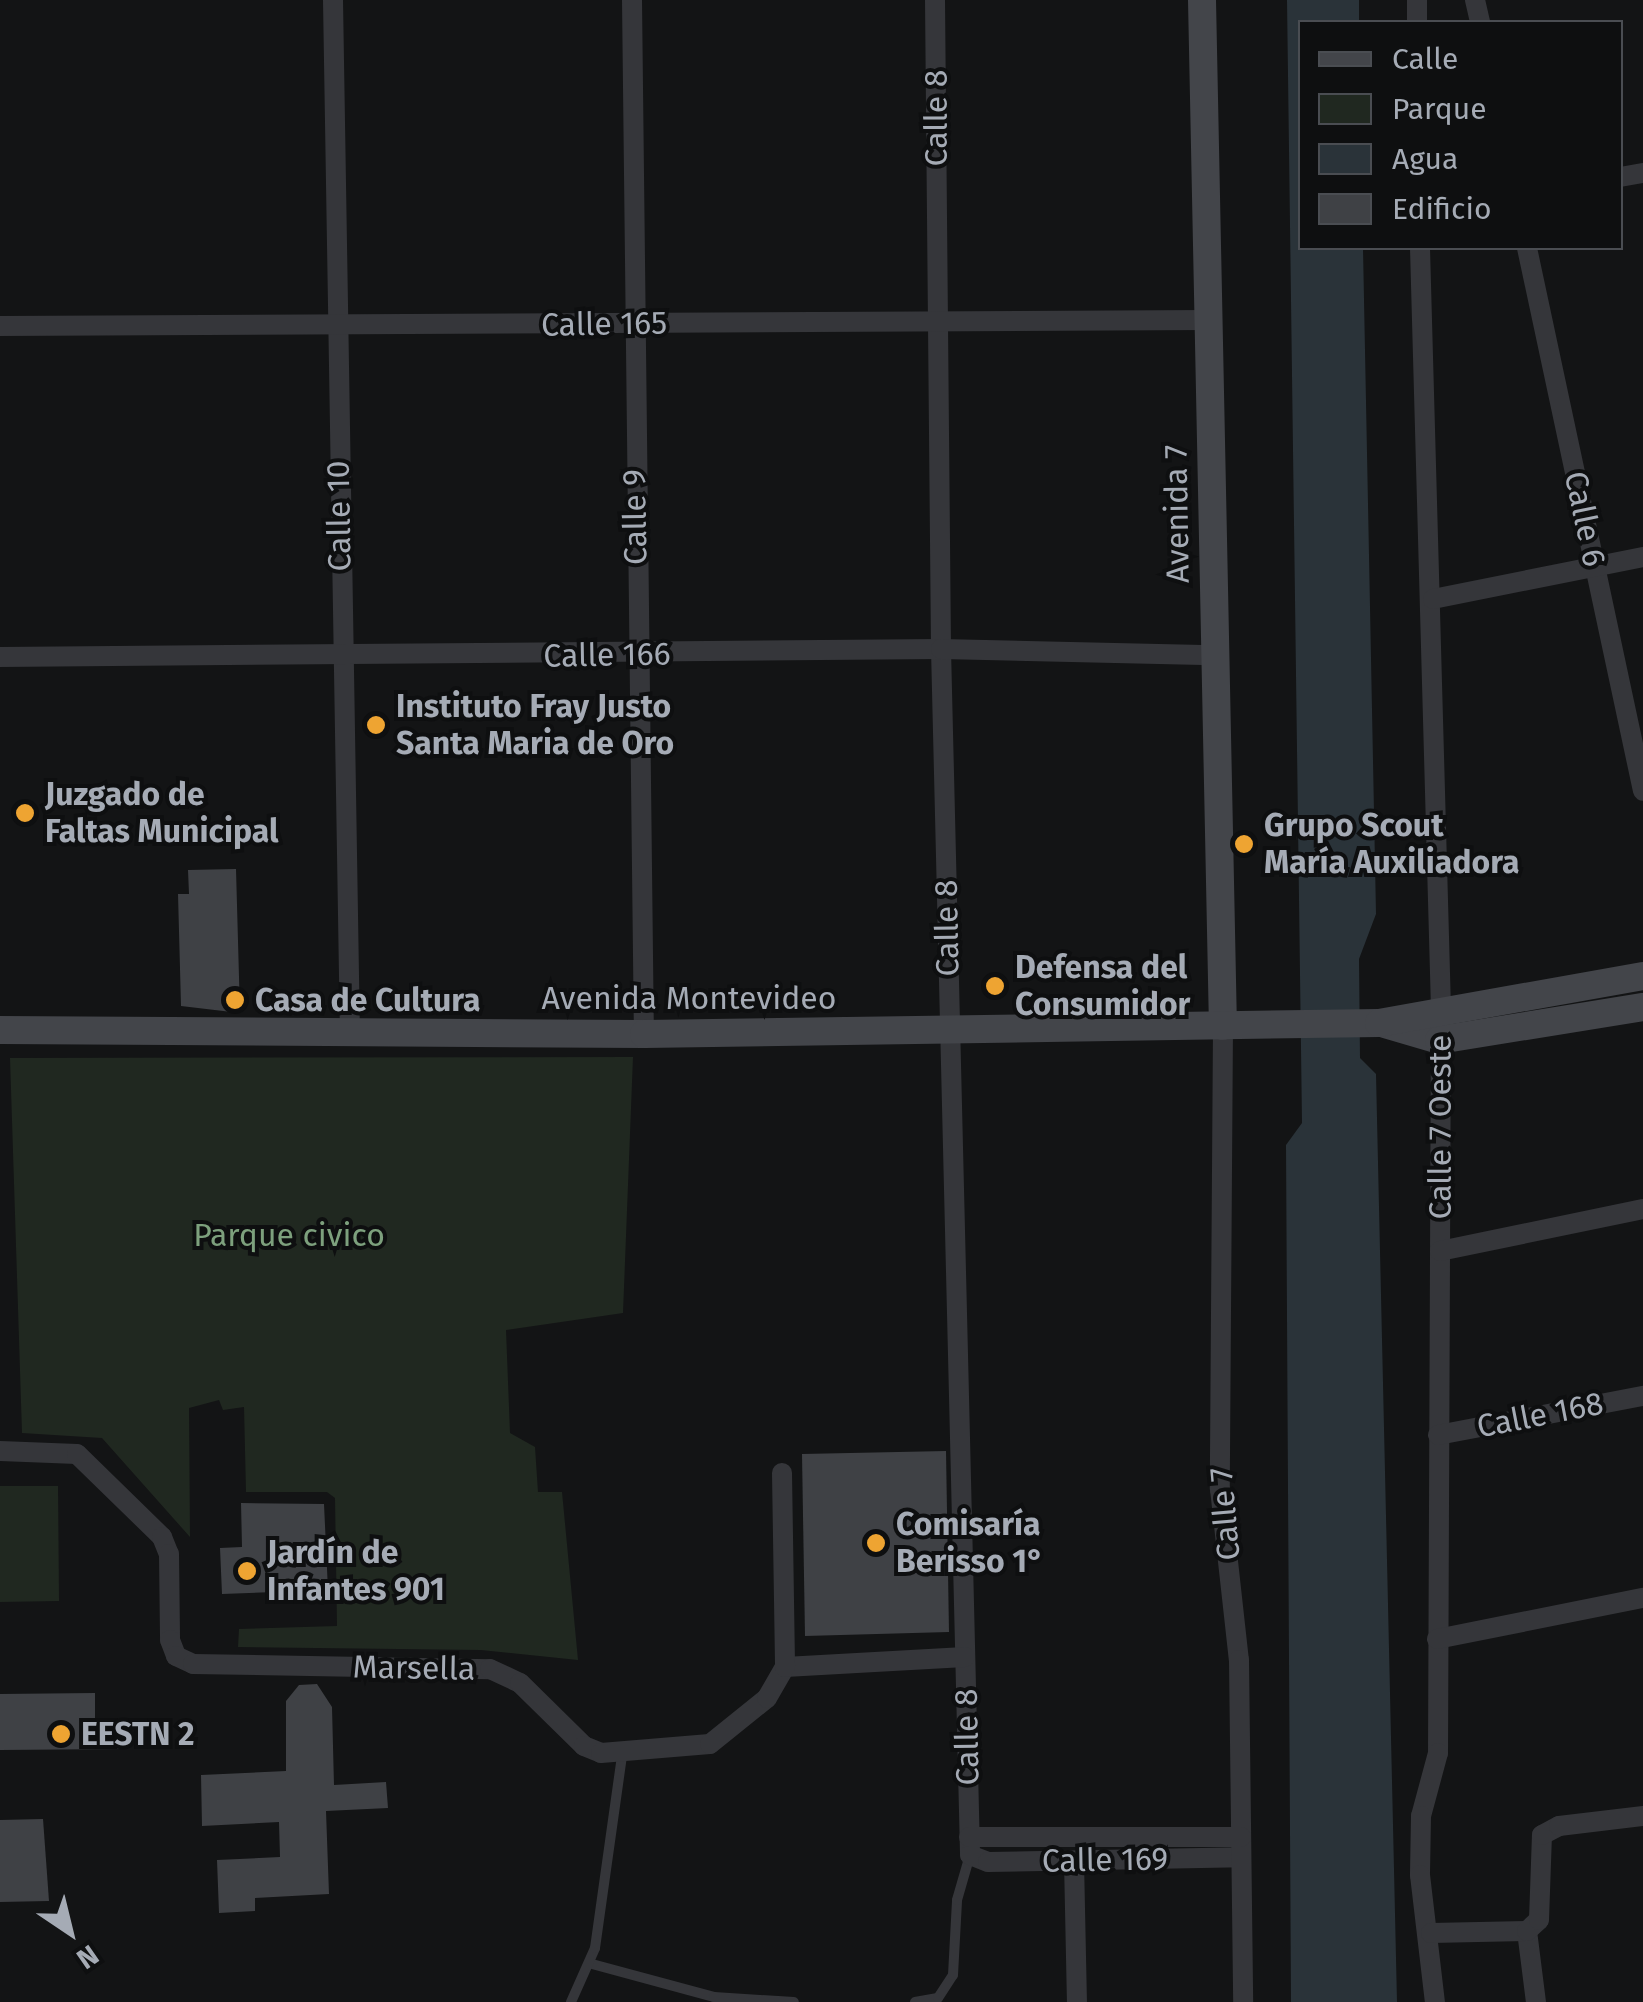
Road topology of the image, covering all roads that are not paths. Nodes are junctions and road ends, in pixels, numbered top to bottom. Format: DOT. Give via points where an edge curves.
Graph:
graph roads {
  1 [pos="333,0"];
  2 [pos="632,0"];
  3 [pos="935,0"];
  4 [pos="1202,0"];
  5 [pos="1420,250"];
  6 [pos="1527,250"];
  7 [pos="938,319"];
  8 [pos="1208,320"];
  9 [pos="632,324"];
  10 [pos="0,326"];
  11 [pos="336,327"];
  12 [pos="1643,557"];
  13 [pos="1595,568"];
  14 [pos="1433,599"];
  15 [pos="941,649"];
  16 [pos="1214,655"];
  17 [pos="636,656"];
  18 [pos="0,657"];
  19 [pos="342,657"];
  20 [pos="1643,791"];
  21 [pos="1643,976"];
  22 [pos="1643,1006"];
  23 [pos="1441,1009"];
  24 [pos="1379,1023"];
  25 [pos="1223,1026"];
  26 [pos="0,1030"];
  27 [pos="350,1032"];
  28 [pos="950,1032"];
  29 [pos="644,1034"];
  30 [pos="1439,1040"];
  31 [pos="1643,1209"];
  32 [pos="1440,1251"];
  33 [pos="1643,1396"];
  34 [pos="1438,1435"];
  35 [pos="0,1451"];
  36 [pos="782,1473"];
  37 [pos="1643,1598"];
  38 [pos="1436,1639"];
  39 [pos="965,1657"];
  40 [pos="785,1667"];
  41 [pos="622,1755"];
  42 [pos="1643,1816"];
  43 [pos="970,1846"];
  44 [pos="1241,1847"];
  45 [pos="1074,1860"];
  46 [pos="1528,1931"];
  47 [pos="1431,1933"];
  48 [pos="592,1964"];
  49 [pos="571,2002"];
  50 [pos="794,2002"];
  51 [pos="915,2002"];
  52 [pos="1077,2002"];
  53 [pos="1243,2002"];
  54 [pos="1435,2002"];
  55 [pos="1536,2002"];
  1 -- 11 [label="street, Calle 10"];
  2 -- 9 [label="street, Calle 9"];
  3 -- 7 [label="street, Calle 8"];
  4 -- 8 [label="main road, Avenida 7"];
  5 -- 14 [label="street, Calle 7 Oeste"];
  6 -- 13 [label="street, Calle 6"];
  7 -- 8 [label="street, Calle 165"];
  7 -- 9 [label="street, Calle 165"];
  7 -- 15 [label="street, Calle 8"];
  8 -- 16 [label="main road, Avenida 7"];
  9 -- 11 [label="street, Calle 165"];
  9 -- 17 [label="street, Calle 9"];
  10 -- 11 [label="street, Calle 165"];
  11 -- 19 [label="street, Calle 10"];
  12 -- 13 [label="street"];
  13 -- 14 [label="street"];
  13 -- 20 [label="street, Calle 6"];
  14 -- 23 [label="street, Calle 7 Oeste"];
  15 -- 16 [label="street, Calle 166"];
  15 -- 17 [label="street, Calle 166"];
  15 -- 28 [label="street, Calle 8"];
  16 -- 25 [label="main road, Avenida 7"];
  17 -- 19 [label="street, Calle 166"];
  17 -- 29 [label="street, Calle 9"];
  18 -- 19 [label="street, Calle 166"];
  19 -- 27 [label="street, Calle 10"];
  21 -- 23 [label="main road, Avenida Montevideo"];
  22 -- 30 [label="main road, Avenida Montevideo"];
  23 -- 24 [label="main road, Avenida Montevideo"];
  23 -- 30 [label="street, Calle 7 Oeste"];
  24 -- 25 [label="main road, Avenida Montevideo"];
  24 -- 30 [label="main road, Avenida Montevideo"];
  25 -- 28 [label="main road, Avenida Montevideo"];
  25 -- 44 [label="street, Calle 7" via="1220,1489 1239,1660"];
  26 -- 27 [label="main road, Avenida Montevideo"];
  27 -- 29 [label="main road, Avenida Montevideo"];
  28 -- 29 [label="main road, Avenida Montevideo"];
  28 -- 39 [label="street, Calle 8"];
  30 -- 32 [label="street, Calle 7 Oeste"];
  31 -- 32 [label="street"];
  32 -- 34 [label="street, Calle 7 Oeste"];
  33 -- 34 [label="street, Calle 168"];
  34 -- 38 [label="street, Calle 7 Oeste"];
  35 -- 41 [label="street, Marsella" via="77,1454 162,1537 176,1656 193,1664 490,1669 520,1683 584,1746"];
  36 -- 40 [label="street"];
  37 -- 38 [label="street"];
  38 -- 47 [label="street, Calle 7 Oeste" via="1438,1753 1421,1816 1420,1875"];
  39 -- 40 [label="street"];
  39 -- 43 [label="street, Calle 8"];
  40 -- 41 [label="street, Marsella" via="767,1698 710,1744"];
  41 -- 48 [label="lane"];
  42 -- 46 [label="street" via="1559,1826 1542,1835 1539,1920"];
  43 -- 44 [label="street, Calle 169"];
  43 -- 45 [label="street, Calle 169" via="988,1862"];
  43 -- 51 [label="lane" via="957,1900 953,1975 938,1998"];
  44 -- 45 [label="street, Calle 169"];
  44 -- 53 [label="street, Calle 7"];
  45 -- 52 [label="street"];
  46 -- 47 [label="street"];
  46 -- 55 [label="street"];
  47 -- 54 [label="street, Calle 7 Oeste"];
  48 -- 49 [label="lane"];
  48 -- 50 [label="lane" via="714,1997"];
}
